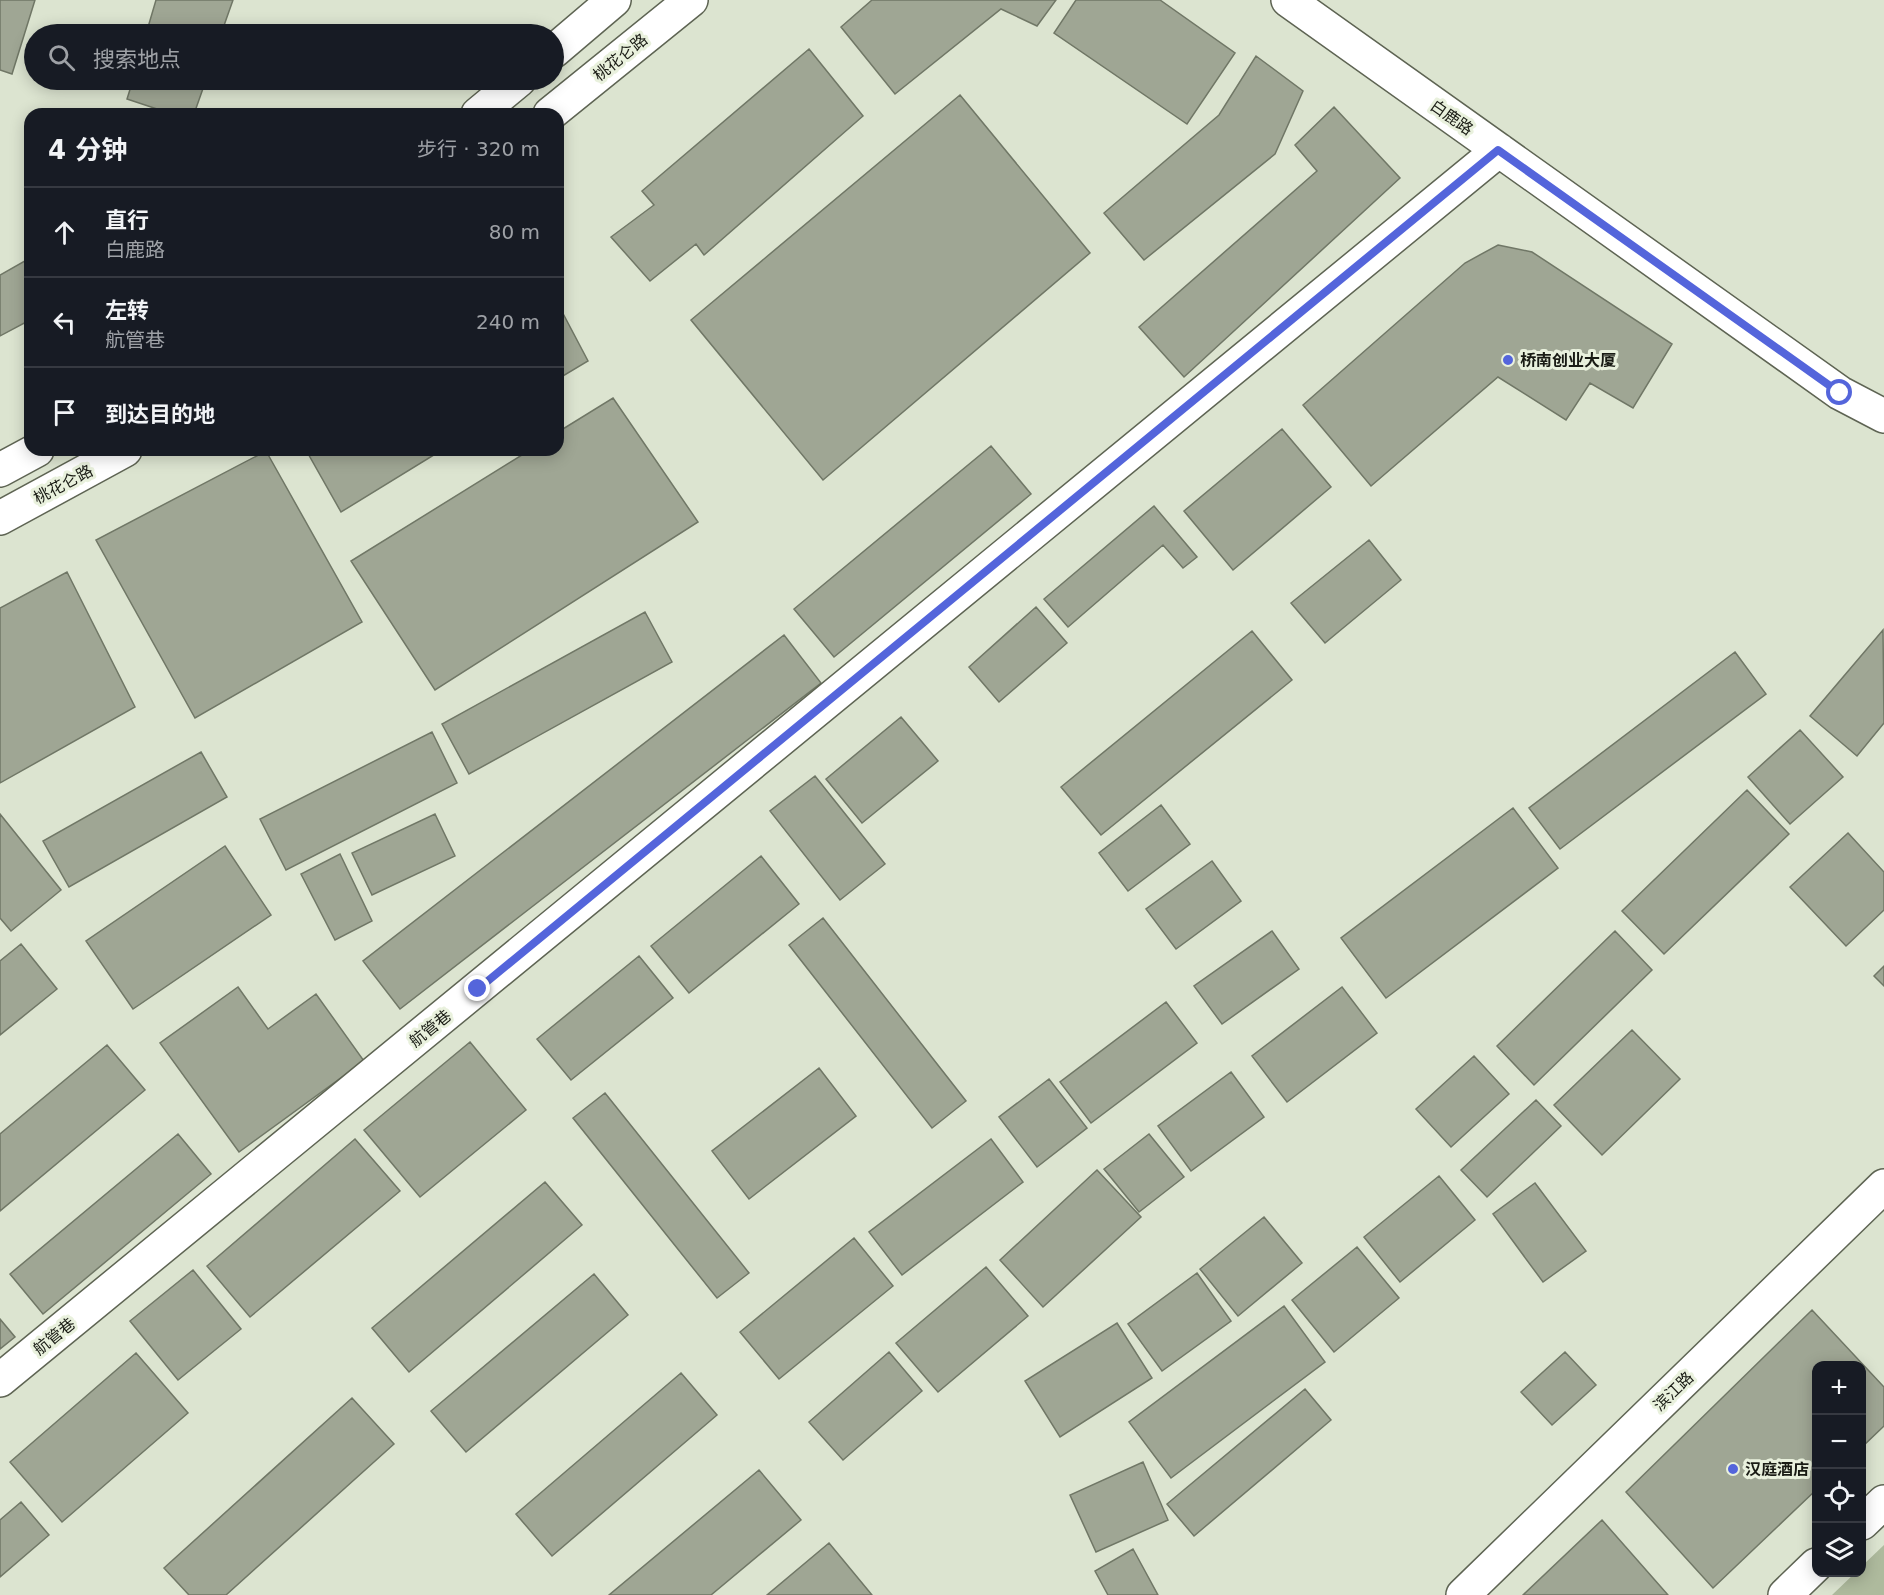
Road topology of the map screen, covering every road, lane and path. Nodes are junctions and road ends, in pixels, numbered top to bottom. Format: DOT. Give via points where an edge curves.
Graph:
graph roads {
  1 [pos="614,0"];
  2 [pos="691,0"];
  3 [pos="1288,0"];
  4 [pos="564,42"];
  5 [pos="507,90"];
  6 [pos="485,108"];
  7 [pos="557,108"];
  8 [pos="1498,150"];
  9 [pos="1884,416"];
  10 [pos="26,456"];
  11 [pos="114,456"];
  12 [pos="0,470"];
  13 [pos="0,518"];
  14 [pos="1884,1186"];
  15 [pos="0,1380"];
  16 [pos="1884,1502"];
  17 [pos="1866,1519"];
  18 [pos="1812,1569"];
  19 [pos="1463,1595"];
  20 [pos="1785,1595"];
  1 -- 4 [label="street"];
  2 -- 7 [label="street, 桃花仑路"];
  3 -- 8 [label="street, 白鹿路"];
  5 -- 6 [label="street"];
  8 -- 9 [label="street, 白鹿路" via="1840,393"];
  8 -- 15 [label="street, 航管巷"];
  10 -- 12 [label="street"];
  11 -- 13 [label="street, 桃花仑路"];
  14 -- 19 [label="street, 滨江路"];
  16 -- 17 [label="street"];
  18 -- 20 [label="street"];
}
